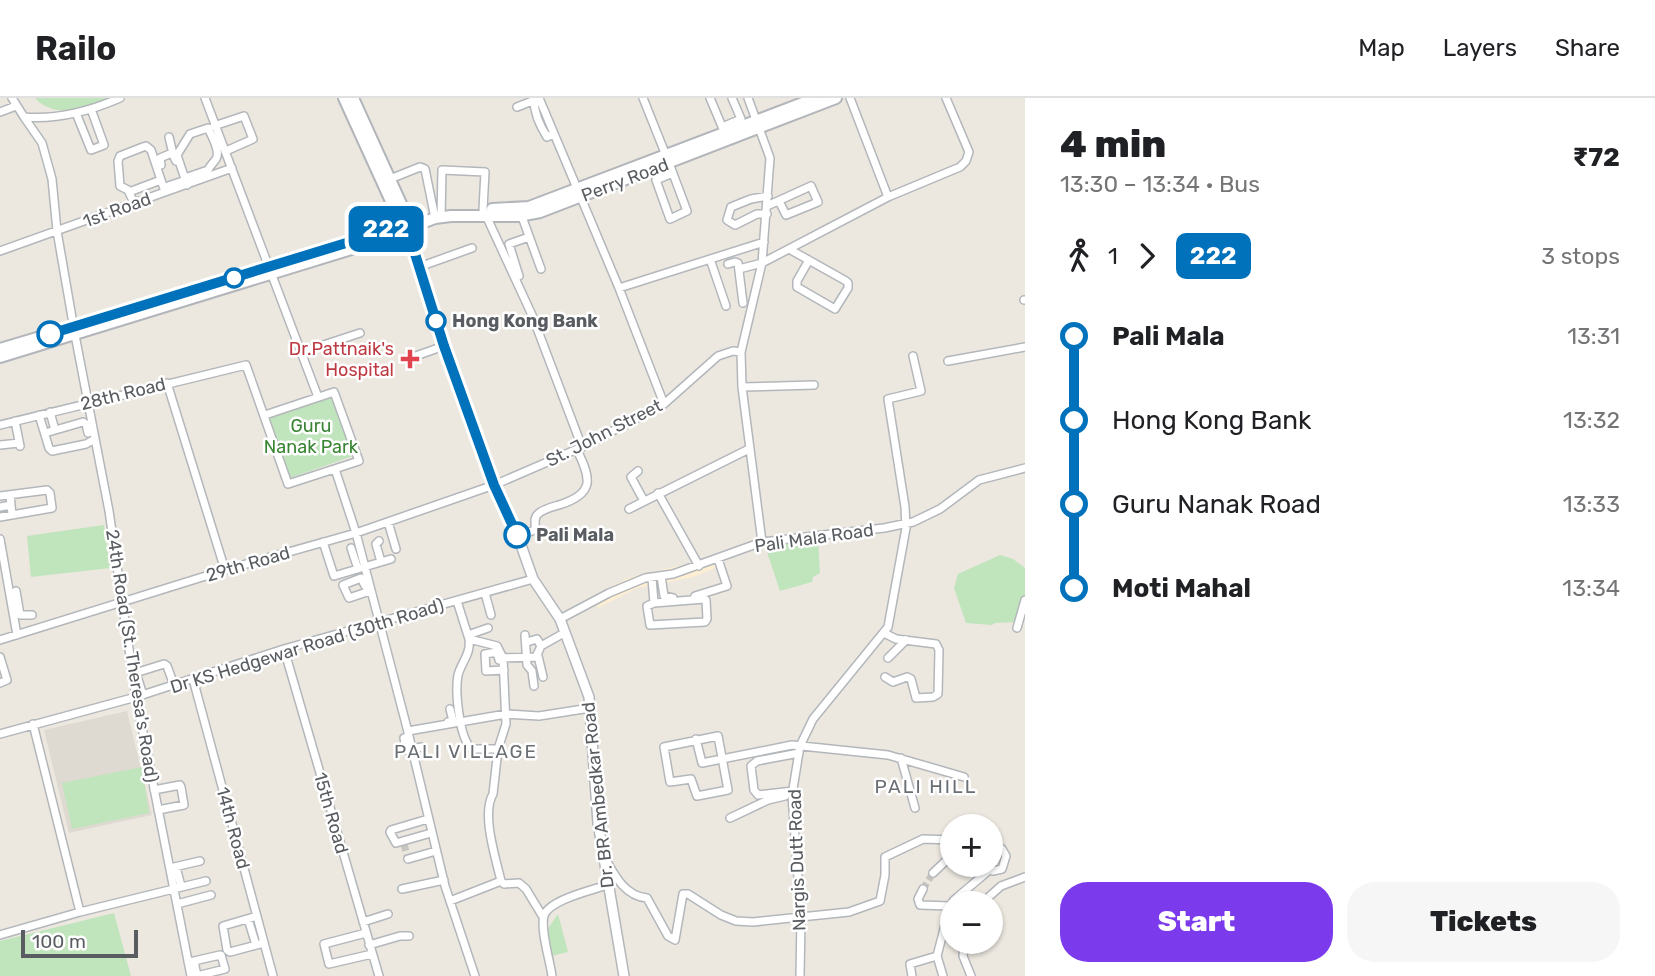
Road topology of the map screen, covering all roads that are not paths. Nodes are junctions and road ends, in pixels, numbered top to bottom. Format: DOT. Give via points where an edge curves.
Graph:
graph roads {
  1 [pos="120,98"];
  2 [pos="205,98"];
  3 [pos="344,98"];
  4 [pos="353,98"];
  5 [pos="643,98"];
  6 [pos="710,98"];
  7 [pos="732,98"];
  8 [pos="748,98"];
  9 [pos="816,98"];
  10 [pos="836,98"];
  11 [pos="850,98"];
  12 [pos="946,98"];
  13 [pos="537,99"];
  14 [pos="14,102"];
  15 [pos="517,107"];
  16 [pos="0,112"];
  17 [pos="76,113"];
  18 [pos="92,113"];
  19 [pos="24,117"];
  20 [pos="79,122"];
  21 [pos="759,125"];
  22 [pos="212,127"];
  23 [pos="725,134"];
  24 [pos="169,138"];
  25 [pos="370,146"];
  26 [pos="226,151"];
  27 [pos="173,154"];
  28 [pos="669,164"];
  29 [pos="232,168"];
  30 [pos="387,179"];
  31 [pos="161,180"];
  32 [pos="177,186"];
  33 [pos="129,192"];
  34 [pos="579,194"];
  35 [pos="768,196"];
  36 [pos="888,197"];
  37 [pos="759,198"];
  38 [pos="779,201"];
  39 [pos="134,204"];
  40 [pos="764,211"];
  41 [pos="484,212"];
  42 [pos="520,212"];
  43 [pos="438,215"];
  44 [pos="404,221"];
  45 [pos="57,232"];
  46 [pos="529,237"];
  47 [pos="764,242"];
  48 [pos="472,248"];
  49 [pos="789,249"];
  50 [pos="0,251"];
  51 [pos="710,259"];
  52 [pos="808,260"];
  53 [pos="762,263"];
  54 [pos="728,264"];
  55 [pos="419,267"];
  56 [pos="541,269"];
  57 [pos="739,269"];
  58 [pos="272,270"];
  59 [pos="517,275"];
  60 [pos="619,288"];
  61 [pos="753,298"];
  62 [pos="743,303"];
  63 [pos="74,331"];
  64 [pos="360,333"];
  65 [pos="444,346"];
  66 [pos="1025,347"];
  67 [pos="0,349"];
  68 [pos="302,352"];
  69 [pos="741,352"];
  70 [pos="913,356"];
  71 [pos="0,357"];
  72 [pos="410,358"];
  73 [pos="948,361"];
  74 [pos="167,383"];
  75 [pos="814,385"];
  76 [pos="742,387"];
  77 [pos="318,397"];
  78 [pos="87,402"];
  79 [pos="664,404"];
  80 [pos="68,408"];
  81 [pos="47,413"];
  82 [pos="265,415"];
  83 [pos="15,421"];
  84 [pos="0,425"];
  85 [pos="72,425"];
  86 [pos="52,431"];
  87 [pos="92,440"];
  88 [pos="0,445"];
  89 [pos="579,449"];
  90 [pos="749,449"];
  91 [pos="1025,468"];
  92 [pos="335,469"];
  93 [pos="638,471"];
  94 [pos="494,485"];
  95 [pos="658,493"];
  96 [pos="9,495"];
  97 [pos="0,496"];
  98 [pos="644,501"];
  99 [pos="11,505"];
  100 [pos="0,507"];
  101 [pos="629,509"];
  102 [pos="12,515"];
  103 [pos="0,517"];
  104 [pos="388,522"];
  105 [pos="906,524"];
  106 [pos="375,527"];
  107 [pos="356,533"];
  108 [pos="517,537"];
  109 [pos="0,539"];
  110 [pos="323,542"];
  111 [pos="762,542"];
  112 [pos="351,548"];
  113 [pos="396,549"];
  114 [pos="391,559"];
  115 [pos="718,559"];
  116 [pos="381,562"];
  117 [pos="699,566"];
  118 [pos="361,568"];
  119 [pos="225,570"];
  120 [pos="661,576"];
  121 [pos="652,578"];
  122 [pos="533,579"];
  123 [pos="485,593"];
  124 [pos="14,595"];
  125 [pos="1025,600"];
  126 [pos="459,601"];
  127 [pos="122,602"];
  128 [pos="654,603"];
  129 [pos="491,615"];
  130 [pos="560,620"];
  131 [pos="379,624"];
  132 [pos="469,625"];
  133 [pos="488,628"];
  134 [pos="1017,628"];
  135 [pos="33,630"];
  136 [pos="564,633"];
  137 [pos="884,633"];
  138 [pos="18,635"];
  139 [pos="468,637"];
  140 [pos="0,640"];
  141 [pos="906,640"];
  142 [pos="541,646"];
  143 [pos="284,649"];
  144 [pos="538,656"];
  145 [pos="0,657"];
  146 [pos="501,658"];
  147 [pos="888,658"];
  148 [pos="526,659"];
  149 [pos="502,671"];
  150 [pos="134,674"];
  151 [pos="543,677"];
  152 [pos="885,677"];
  153 [pos="193,679"];
  154 [pos="0,683"];
  155 [pos="173,684"];
  156 [pos="534,686"];
  157 [pos="140,695"];
  158 [pos="590,708"];
  159 [pos="450,709"];
  160 [pos="506,714"];
  161 [pos="461,721"];
  162 [pos="33,724"];
  163 [pos="408,732"];
  164 [pos="0,734"];
  165 [pos="696,740"];
  166 [pos="422,747"];
  167 [pos="412,749"];
  168 [pos="498,749"];
  169 [pos="799,749"];
  170 [pos="901,758"];
  171 [pos="723,759"];
  172 [pos="425,760"];
  173 [pos="415,763"];
  174 [pos="964,777"];
  175 [pos="793,793"];
  176 [pos="915,808"];
  177 [pos="730,818"];
  178 [pos="425,820"];
  179 [pos="429,834"];
  180 [pos="940,840"];
  181 [pos="404,844"];
  182 [pos="434,852"];
  183 [pos="603,854"];
  184 [pos="408,859"];
  185 [pos="200,861"];
  186 [pos="940,866"];
  187 [pos="173,867"];
  188 [pos="933,873"];
  189 [pos="979,877"];
  190 [pos="1025,877"];
  191 [pos="444,880"];
  192 [pos="205,881"];
  193 [pos="500,881"];
  194 [pos="607,886"];
  195 [pos="176,887"];
  196 [pos="402,889"];
  197 [pos="923,889"];
  198 [pos="964,891"];
  199 [pos="995,891"];
  200 [pos="211,895"];
  201 [pos="450,901"];
  202 [pos="177,904"];
  203 [pos="940,906"];
  204 [pos="80,912"];
  205 [pos="388,914"];
  206 [pos="253,917"];
  207 [pos="543,917"];
  208 [pos="801,919"];
  209 [pos="363,922"];
  210 [pos="366,933"];
  211 [pos="0,935"];
  212 [pos="410,936"];
  213 [pos="260,944"];
  214 [pos="940,944"];
  215 [pos="369,945"];
  216 [pos="372,954"];
  217 [pos="963,954"];
  218 [pos="937,956"];
  219 [pos="191,976"];
  220 [pos="273,976"];
  221 [pos="379,976"];
  222 [pos="475,976"];
  223 [pos="552,976"];
  224 [pos="624,976"];
  225 [pos="800,976"];
  226 [pos="912,976"];
  227 [pos="943,976"];
  228 [pos="971,976"];
  1 -- 18 [label="street"];
  2 -- 22 [label="street"];
  3 -- 25 [label="main road"];
  4 -- 25 [label="main road"];
  5 -- 28 [label="street"];
  6 -- 23 [label="street"];
  7 -- 23 [label="street" via="741,119"];
  8 -- 21 [label="street"];
  9 -- 21 [label="main road, Perry Road"];
  10 -- 21 [label="main road, Perry Road"];
  11 -- 36 [label="street"];
  12 -- 36 [label="street" via="969,152 967,159 960,167"];
  13 -- 15 [label="street"];
  13 -- 34 [label="street"];
  14 -- 16 [label="street"];
  14 -- 19 [label="street, 24th Road (St. Theresa's Road)"];
  17 -- 18 [label="street"];
  17 -- 19 [label="street"];
  17 -- 20 [label="street"];
  18 -- 20 [label="street"];
  18 -- 20 [label="street" via="104,145 91,150"];
  19 -- 45 [label="street, 24th Road (St. Theresa's Road)" via="42,143 52,178"];
  21 -- 23 [label="main road, Perry Road"];
  21 -- 35 [label="street" via="770,158"];
  22 -- 26 [label="street"];
  22 -- 26 [label="street" via="243,115 253,138"];
  22 -- 32 [label="street" via="190,134 177,155"];
  22 -- 32 [label="street" via="217,158 208,170"];
  23 -- 28 [label="main road, Perry Road"];
  24 -- 27 [label="street"];
  25 -- 30 [label="main road"];
  26 -- 29 [label="street"];
  27 -- 32 [label="street"];
  27 -- 32 [label="street" via="159,160"];
  28 -- 28 [label="street" via="687,212 670,219 656,180"];
  28 -- 34 [label="main road, Perry Road"];
  29 -- 32 [label="street, 1st Road"];
  29 -- 58 [label="street"];
  30 -- 43 [label="street" via="425,169"];
  30 -- 44 [label="main road" via="395,210"];
  31 -- 32 [label="street"];
  31 -- 33 [label="street"];
  31 -- 33 [label="street" via="151,150 143,147 118,159 120,186"];
  32 -- 39 [label="street, 1st Road"];
  33 -- 39 [label="street"];
  34 -- 42 [label="main road, Perry Road" via="540,212"];
  34 -- 60 [label="street"];
  35 -- 37 [label="street"];
  35 -- 40 [label="street"];
  36 -- 49 [label="street"];
  37 -- 40 [label="street"];
  37 -- 40 [label="street" via="731,207 727,220 735,225"];
  38 -- 38 [label="street" via="812,186 818,202 785,215"];
  38 -- 40 [label="street"];
  39 -- 45 [label="street, 1st Road"];
  40 -- 47 [label="street"];
  41 -- 42 [label="main road, Perry Road"];
  41 -- 43 [label="main road, Perry Road"];
  41 -- 43 [label="street" via="485,172 443,169"];
  41 -- 59 [label="street"];
  42 -- 46 [label="street"];
  43 -- 44 [label="main road, Perry Road"];
  44 -- 55 [label="street, Dr. BR Ambedkar Road"];
  44 -- 58 [label="main road, Perry Road"];
  45 -- 50 [label="street, 1st Road"];
  45 -- 63 [label="street, 24th Road (St. Theresa's Road)"];
  46 -- 56 [label="street"];
  46 -- 59 [label="street" via="508,245"];
  47 -- 51 [label="street"];
  47 -- 53 [label="street"];
  48 -- 55 [label="street"];
  49 -- 52 [label="street"];
  49 -- 53 [label="street"];
  51 -- 60 [label="street"];
  51 -- 62 [label="street" via="729,307"];
  52 -- 52 [label="street" via="848,283 836,307 797,287"];
  53 -- 57 [label="street"];
  53 -- 61 [label="street"];
  54 -- 57 [label="street" via="737,262"];
  55 -- 65 [label="street, Dr. BR Ambedkar Road"];
  57 -- 62 [label="street"];
  58 -- 63 [label="main road, Perry Road"];
  58 -- 68 [label="street"];
  59 -- 89 [label="street"];
  60 -- 79 [label="street"];
  61 -- 62 [label="street"];
  61 -- 69 [label="street"];
  63 -- 67 [label="main road"];
  63 -- 71 [label="main road"];
  63 -- 78 [label="street, 24th Road (St. Theresa's Road)"];
  64 -- 68 [label="street"];
  65 -- 72 [label="street"];
  65 -- 94 [label="street, Dr. BR Ambedkar Road"];
  66 -- 73 [label="street"];
  68 -- 77 [label="street"];
  69 -- 76 [label="street"];
  69 -- 79 [label="street, St. John Street" via="718,356"];
  70 -- 105 [label="street, Nargis Dutt Road" via="920,391 888,400"];
  74 -- 78 [label="street, 28th Road"];
  74 -- 82 [label="street, 28th Road" via="246,365"];
  74 -- 119 [label="street"];
  75 -- 76 [label="street"];
  76 -- 90 [label="street"];
  77 -- 82 [label="street"];
  77 -- 92 [label="street" via="334,392 359,461"];
  78 -- 80 [label="street, 28th Road"];
  78 -- 87 [label="street, 24th Road (St. Theresa's Road)"];
  79 -- 89 [label="street, St. John Street"];
  80 -- 81 [label="street, 28th Road"];
  80 -- 85 [label="street"];
  81 -- 83 [label="street, 28th Road"];
  81 -- 86 [label="street"];
  81 -- 86 [label="street"];
  82 -- 92 [label="street" via="288,484"];
  83 -- 84 [label="street, 28th Road"];
  83 -- 88 [label="street" via="19,444"];
  85 -- 86 [label="street"];
  85 -- 87 [label="street" via="86,424"];
  86 -- 87 [label="street" via="52,451"];
  87 -- 127 [label="street, 24th Road (St. Theresa's Road)" via="109,511"];
  89 -- 94 [label="street, St. John Street"];
  89 -- 108 [label="street" via="587,488 583,495 540,512 534,520 535,530"];
  90 -- 95 [label="street"];
  90 -- 111 [label="street"];
  91 -- 105 [label="street, Pali Mala Road" via="979,480 934,513"];
  92 -- 107 [label="street"];
  93 -- 98 [label="street" via="631,477"];
  94 -- 104 [label="street, 29th Road"];
  94 -- 108 [label="street, Dr. BR Ambedkar Road"];
  95 -- 98 [label="street"];
  95 -- 117 [label="street"];
  96 -- 97 [label="street"];
  96 -- 99 [label="street"];
  96 -- 102 [label="street" via="50,493 50,510"];
  98 -- 101 [label="street"];
  99 -- 100 [label="street"];
  99 -- 102 [label="street"];
  102 -- 103 [label="street"];
  104 -- 106 [label="street, 29th Road"];
  104 -- 113 [label="street"];
  105 -- 111 [label="street, Pali Mala Road"];
  105 -- 137 [label="street, Nargis Dutt Road"];
  106 -- 107 [label="street, 29th Road"];
  106 -- 116 [label="street"];
  107 -- 110 [label="street, 29th Road"];
  107 -- 118 [label="street"];
  108 -- 122 [label="street, Dr. BR Ambedkar Road"];
  109 -- 124 [label="street"];
  110 -- 118 [label="street" via="334,576"];
  110 -- 119 [label="street, 29th Road"];
  111 -- 115 [label="street, Pali Mala Road"];
  112 -- 118 [label="street"];
  114 -- 116 [label="street"];
  115 -- 117 [label="street, Pali Mala Road"];
  115 -- 120 [label="street" via="727,584 712,592 666,598"];
  116 -- 118 [label="street"];
  117 -- 120 [label="street, Pali Mala Road"];
  118 -- 131 [label="street"];
  119 -- 127 [label="street, 29th Road"];
  120 -- 121 [label="street, Pali Mala Road"];
  121 -- 128 [label="street"];
  121 -- 130 [label="street, Pali Mala Road" via="609,593"];
  122 -- 123 [label="street, Dr KS Hedgewar Road (30th Road)"];
  122 -- 130 [label="street, Dr. BR Ambedkar Road"];
  123 -- 126 [label="street, Dr KS Hedgewar Road (30th Road)"];
  123 -- 129 [label="street"];
  124 -- 135 [label="street" via="20,615 31,615"];
  124 -- 138 [label="street"];
  125 -- 134 [label="street"];
  126 -- 131 [label="street, Dr KS Hedgewar Road (30th Road)"];
  126 -- 132 [label="street"];
  126 -- 139 [label="street"];
  127 -- 135 [label="street, 29th Road"];
  127 -- 150 [label="street, 24th Road (St. Theresa's Road)"];
  128 -- 128 [label="street" via="647,606 651,626 708,619 704,599"];
  130 -- 136 [label="street, Dr. BR Ambedkar Road"];
  131 -- 143 [label="street, Dr KS Hedgewar Road (30th Road)"];
  131 -- 163 [label="street"];
  133 -- 139 [label="street"];
  135 -- 138 [label="street, 29th Road"];
  136 -- 142 [label="street"];
  136 -- 158 [label="street, Dr. BR Ambedkar Road"];
  137 -- 141 [label="street"];
  137 -- 169 [label="street, Nargis Dutt Road" via="814,719"];
  138 -- 140 [label="street, 29th Road"];
  139 -- 146 [label="street" via="497,646"];
  139 -- 161 [label="street" via="470,647 458,679"];
  141 -- 147 [label="street"];
  141 -- 152 [label="street" via="938,647 938,696 916,698 911,679 896,682"];
  142 -- 144 [label="street"];
  142 -- 148 [label="street" via="537,639 526,639"];
  143 -- 153 [label="street, Dr KS Hedgewar Road (30th Road)"];
  143 -- 209 [label="street, 15th Road"];
  144 -- 148 [label="street"];
  144 -- 151 [label="street"];
  145 -- 154 [label="street" via="6,680"];
  146 -- 148 [label="street"];
  146 -- 149 [label="street"];
  146 -- 149 [label="street" via="497,652 485,654 486,671"];
  148 -- 156 [label="street"];
  149 -- 160 [label="street"];
  150 -- 155 [label="street" via="164,664"];
  150 -- 157 [label="street, 24th Road (St. Theresa's Road)"];
  153 -- 155 [label="street, Dr KS Hedgewar Road (30th Road)"];
  153 -- 206 [label="street, 14th Road"];
  155 -- 157 [label="street, Dr KS Hedgewar Road (30th Road)"];
  157 -- 162 [label="street, Dr KS Hedgewar Road (30th Road)"];
  157 -- 187 [label="street, 24th Road (St. Theresa's Road)"];
  158 -- 160 [label="street" via="539,716"];
  158 -- 183 [label="street, Dr. BR Ambedkar Road"];
  159 -- 163 [label="street" via="452,721 427,726 424,722"];
  160 -- 161 [label="street"];
  160 -- 168 [label="street"];
  161 -- 163 [label="street"];
  161 -- 168 [label="street" via="469,747"];
  162 -- 164 [label="street, Dr KS Hedgewar Road (30th Road)"];
  162 -- 204 [label="street"];
  163 -- 167 [label="street"];
  165 -- 171 [label="street" via="702,763"];
  165 -- 171 [label="street" via="718,736"];
  165 -- 171 [label="street" via="663,747 670,782 691,779 697,796 727,791"];
  166 -- 167 [label="street"];
  167 -- 173 [label="street"];
  168 -- 193 [label="street" via="489,801"];
  169 -- 170 [label="street"];
  169 -- 171 [label="street" via="788,746"];
  169 -- 175 [label="street, Nargis Dutt Road"];
  169 -- 175 [label="street" via="751,766 756,794"];
  170 -- 174 [label="street"];
  170 -- 176 [label="street"];
  172 -- 173 [label="street"];
  173 -- 178 [label="street"];
  175 -- 177 [label="street"];
  175 -- 208 [label="street, Nargis Dutt Road"];
  178 -- 179 [label="street"];
  178 -- 179 [label="street" via="390,832 396,843"];
  179 -- 181 [label="street"];
  179 -- 182 [label="street"];
  180 -- 208 [label="street" via="923,839 885,857 880,901 849,912"];
  182 -- 184 [label="street"];
  182 -- 191 [label="street"];
  183 -- 194 [label="street, Dr. BR Ambedkar Road"];
  183 -- 208 [label="street" via="617,879 635,897 647,898 671,939 677,937 683,894 736,920"];
  185 -- 187 [label="street"];
  186 -- 188 [label="street"];
  187 -- 195 [label="street, 24th Road (St. Theresa's Road)"];
  189 -- 198 [label="street"];
  190 -- 199 [label="street"];
  191 -- 196 [label="street"];
  191 -- 201 [label="street"];
  192 -- 195 [label="street"];
  193 -- 201 [label="street"];
  193 -- 207 [label="street" via="519,883"];
  194 -- 207 [label="street" via="560,902"];
  194 -- 224 [label="street, Dr. BR Ambedkar Road"];
  195 -- 202 [label="street, 24th Road (St. Theresa's Road)"];
  195 -- 204 [label="street"];
  197 -- 203 [label="street" via="920,905"];
  200 -- 202 [label="street"];
  201 -- 222 [label="street"];
  202 -- 219 [label="street, 24th Road (St. Theresa's Road)"];
  204 -- 211 [label="street"];
  205 -- 209 [label="street"];
  206 -- 213 [label="street, 14th Road"];
  206 -- 213 [label="street" via="222,927 227,950"];
  207 -- 223 [label="street"];
  208 -- 225 [label="street, Nargis Dutt Road"];
  209 -- 210 [label="street, 15th Road"];
  210 -- 215 [label="street, 15th Road"];
  210 -- 216 [label="street" via="324,944 329,964"];
  212 -- 215 [label="street"];
  213 -- 220 [label="street, 14th Road"];
  214 -- 218 [label="street"];
  215 -- 216 [label="street, 15th Road"];
  216 -- 221 [label="street, 15th Road"];
  217 -- 228 [label="street"];
  218 -- 226 [label="street" via="909,964"];
  218 -- 227 [label="street"];
}
